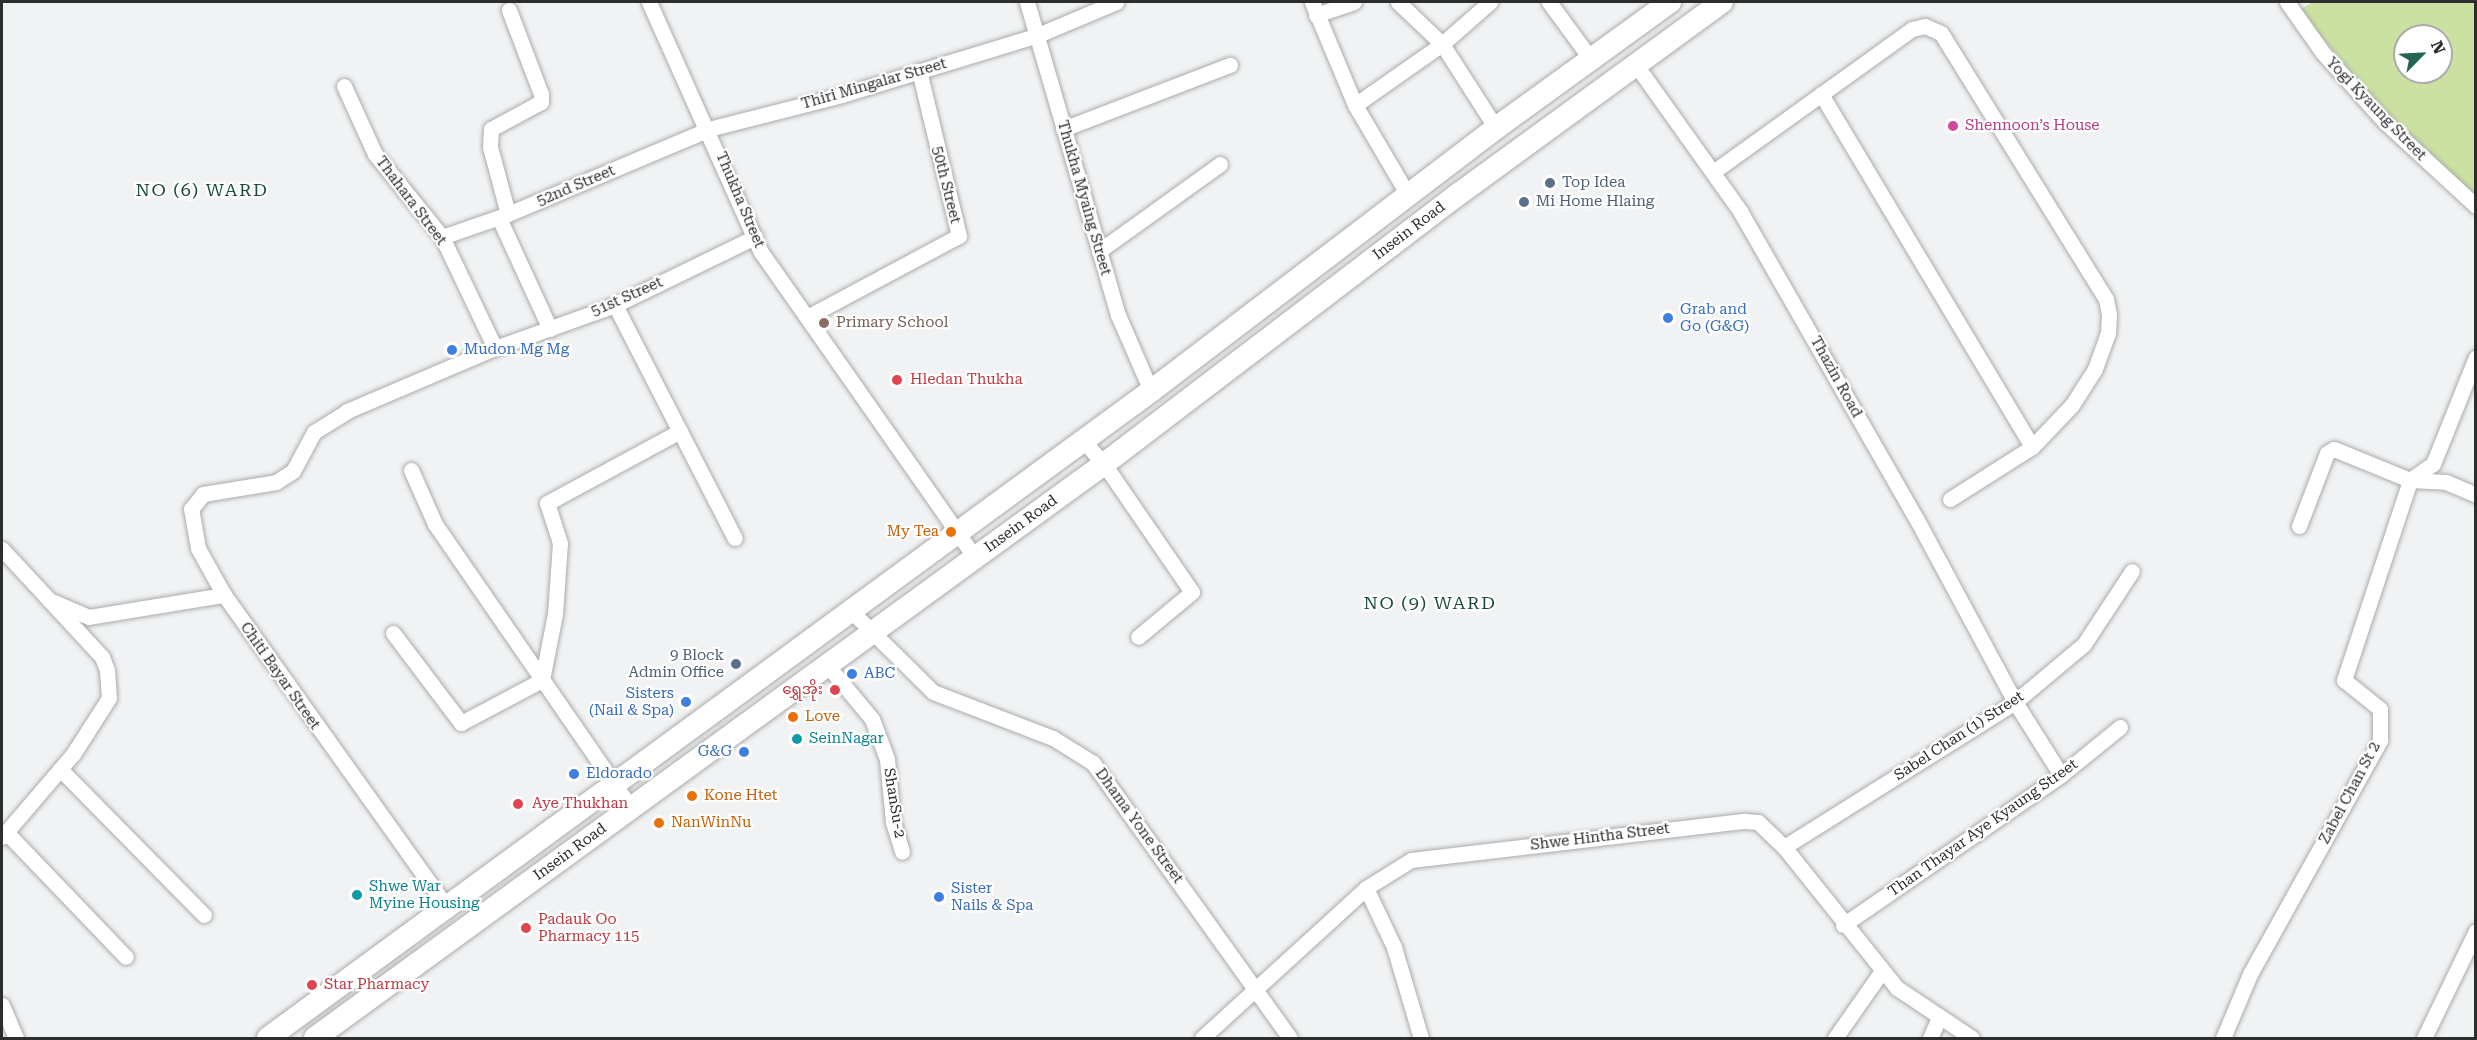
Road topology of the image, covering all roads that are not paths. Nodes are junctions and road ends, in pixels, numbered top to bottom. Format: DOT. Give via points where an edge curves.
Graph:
graph roads {
  1 [pos="649,2"];
  2 [pos="1027,2"];
  3 [pos="1116,2"];
  4 [pos="1354,2"];
  5 [pos="1398,2"];
  6 [pos="1490,2"];
  7 [pos="1549,2"];
  8 [pos="1670,2"];
  9 [pos="1722,2"];
  10 [pos="2287,2"];
  11 [pos="1314,8"];
  12 [pos="509,10"];
  13 [pos="1038,35"];
  14 [pos="1620,39"];
  15 [pos="1442,44"];
  16 [pos="1590,58"];
  17 [pos="1230,65"];
  18 [pos="1636,65"];
  19 [pos="919,71"];
  20 [pos="344,86"];
  21 [pos="1821,94"];
  22 [pos="1355,105"];
  23 [pos="1496,128"];
  24 [pos="709,129"];
  25 [pos="1063,129"];
  26 [pos="1220,164"];
  27 [pos="1713,172"];
  28 [pos="1408,195"];
  29 [pos="2475,206"];
  30 [pos="504,216"];
  31 [pos="442,237"];
  32 [pos="755,237"];
  33 [pos="1099,251"];
  34 [pos="615,305"];
  35 [pos="807,317"];
  36 [pos="550,328"];
  37 [pos="495,348"];
  38 [pos="2475,357"];
  39 [pos="1151,391"];
  40 [pos="680,431"];
  41 [pos="1082,439"];
  42 [pos="2031,447"];
  43 [pos="1104,464"];
  44 [pos="411,470"];
  45 [pos="2410,480"];
  46 [pos="2475,495"];
  47 [pos="1950,499"];
  48 [pos="2299,526"];
  49 [pos="959,533"];
  50 [pos="735,538"];
  51 [pos="2,549"];
  52 [pos="975,558"];
  53 [pos="2132,571"];
  54 [pos="224,595"];
  55 [pos="45,598"];
  56 [pos="851,611"];
  57 [pos="393,633"];
  58 [pos="871,633"];
  59 [pos="1138,637"];
  60 [pos="827,665"];
  61 [pos="542,680"];
  62 [pos="2015,702"];
  63 [pos="2120,728"];
  64 [pos="60,769"];
  65 [pos="2061,775"];
  66 [pos="612,783"];
  67 [pos="631,808"];
  68 [pos="4,835"];
  69 [pos="1784,847"];
  70 [pos="902,852"];
  71 [pos="1365,888"];
  72 [pos="446,906"];
  73 [pos="204,915"];
  74 [pos="1843,925"];
  75 [pos="2475,931"];
  76 [pos="126,957"];
  77 [pos="1882,971"];
  78 [pos="1255,987"];
  79 [pos="2,1005"];
  80 [pos="1939,1018"];
  81 [pos="1955,1035"];
  82 [pos="16,1038"];
  83 [pos="268,1038"];
  84 [pos="315,1038"];
  85 [pos="1202,1038"];
  86 [pos="1290,1038"];
  87 [pos="1421,1038"];
  88 [pos="1835,1038"];
  89 [pos="1930,1038"];
  90 [pos="1972,1038"];
  91 [pos="2223,1038"];
  92 [pos="2424,1038"];
  1 -- 24 [label="street, Thukha Street"];
  2 -- 13 [label="street, Thukha Myaing Street"];
  3 -- 13 [label="street, Thiri Mingalar Street"];
  4 -- 11 [label="street"];
  5 -- 15 [label="street"];
  6 -- 15 [label="street"];
  7 -- 16 [label="street"];
  8 -- 14 [label="main road, Insein Road"];
  9 -- 18 [label="main road, Insein Road"];
  10 -- 29 [label="street, Yogi Kyaung Street" via="2323,53 2378,113"];
  11 -- 22 [label="street"];
  12 -- 30 [label="street" via="541,102 491,129 490,147"];
  13 -- 19 [label="street, Thiri Mingalar Street"];
  13 -- 25 [label="street, Thukha Myaing Street"];
  14 -- 16 [label="main road, Insein Road"];
  14 -- 18 [label="main road"];
  15 -- 22 [label="street"];
  15 -- 23 [label="street"];
  16 -- 23 [label="main road, Insein Road"];
  17 -- 25 [label="street"];
  18 -- 27 [label="street, Thazin Road"];
  18 -- 43 [label="main road, Insein Road"];
  19 -- 24 [label="street, Thiri Mingalar Street"];
  19 -- 35 [label="street, 50th Street" via="959,236"];
  20 -- 31 [label="street, Thahara Street" via="375,154"];
  21 -- 27 [label="street"];
  21 -- 42 [label="street"];
  21 -- 42 [label="street" via="1912,29 1925,26 1941,33 2106,299 2108,333 2095,369 2072,405"];
  22 -- 28 [label="street"];
  23 -- 28 [label="main road, Insein Road"];
  24 -- 30 [label="street, 52nd Street"];
  24 -- 32 [label="street, Thukha Street"];
  25 -- 33 [label="street, Thukha Myaing Street"];
  26 -- 33 [label="street"];
  27 -- 62 [label="street, Thazin Road" via="1790,296"];
  28 -- 39 [label="main road, Insein Road"];
  30 -- 31 [label="street, 52nd Street"];
  30 -- 36 [label="street"];
  31 -- 37 [label="street, Thahara Street"];
  32 -- 34 [label="street, 51st Street"];
  32 -- 35 [label="street, Thukha Street"];
  33 -- 39 [label="street, Thukha Myaing Street" via="1118,315"];
  34 -- 36 [label="street, 51st Street"];
  34 -- 40 [label="street"];
  35 -- 49 [label="street, Thukha Street"];
  36 -- 37 [label="street, 51st Street"];
  37 -- 54 [label="street, Chiti Bayar Street" via="347,411 314,432 293,471 276,482 203,494 191,509 198,548"];
  38 -- 45 [label="street" via="2433,464"];
  39 -- 41 [label="main road, Insein Road"];
  40 -- 50 [label="street"];
  40 -- 61 [label="street" via="547,503 560,543 555,614"];
  41 -- 43 [label="street"];
  41 -- 49 [label="main road, Insein Road"];
  42 -- 47 [label="street"];
  43 -- 52 [label="main road, Insein Road"];
  43 -- 59 [label="street" via="1192,592"];
  44 -- 61 [label="street" via="435,524"];
  45 -- 46 [label="street" via="2446,482"];
  45 -- 48 [label="street" via="2334,448 2327,453"];
  45 -- 91 [label="street, Zabel Chan St 2" via="2344,680 2380,709 2380,740 2250,974"];
  49 -- 52 [label="street, Thukha Street"];
  49 -- 56 [label="main road, Insein Road"];
  51 -- 55 [label="street"];
  52 -- 58 [label="main road, Insein Road"];
  53 -- 62 [label="street, Sabel Chan (1) Street" via="2084,644"];
  54 -- 55 [label="street" via="89,617"];
  54 -- 72 [label="street, Chiti Bayar Street"];
  55 -- 64 [label="street" via="102,657 107,670 109,698"];
  56 -- 58 [label="street, Dhama Yone Street"];
  56 -- 66 [label="main road, Insein Road"];
  57 -- 61 [label="street" via="461,723"];
  58 -- 60 [label="main road, Insein Road"];
  58 -- 78 [label="street, Dhama Yone Street" via="933,692 1053,738 1093,763"];
  60 -- 67 [label="main road, Insein Road"];
  60 -- 70 [label="street, ShanSu-2" via="872,719 887,759 893,822"];
  61 -- 66 [label="street"];
  62 -- 65 [label="street, Thazin Road"];
  62 -- 69 [label="street, Sabel Chan (1) Street"];
  63 -- 65 [label="street, Than Thayar Aye Kyaung Street"];
  64 -- 68 [label="street"];
  64 -- 73 [label="street"];
  65 -- 74 [label="street, Than Thayar Aye Kyaung Street"];
  66 -- 67 [label="street"];
  66 -- 72 [label="main road, Insein Road"];
  67 -- 84 [label="main road, Insein Road"];
  68 -- 76 [label="street"];
  69 -- 71 [label="street, Shwe Hintha Street" via="1758,822 1708,824 1411,861"];
  69 -- 74 [label="street, Shwe Hintha Street"];
  71 -- 78 [label="street, Shwe Hintha Street"];
  71 -- 87 [label="street" via="1394,947"];
  72 -- 83 [label="main road, Insein Road"];
  74 -- 77 [label="street, Shwe Hintha Street"];
  75 -- 92 [label="street"];
  77 -- 80 [label="street, Shwe Hintha Street" via="1897,988"];
  77 -- 88 [label="street"];
  78 -- 85 [label="street, Shwe Hintha Street"];
  78 -- 86 [label="street, Dhama Yone Street"];
  79 -- 82 [label="street"];
  80 -- 81 [label="street, Shwe Hintha Street"];
  80 -- 89 [label="street"];
  81 -- 90 [label="street, Shwe Hintha Street"];
}
